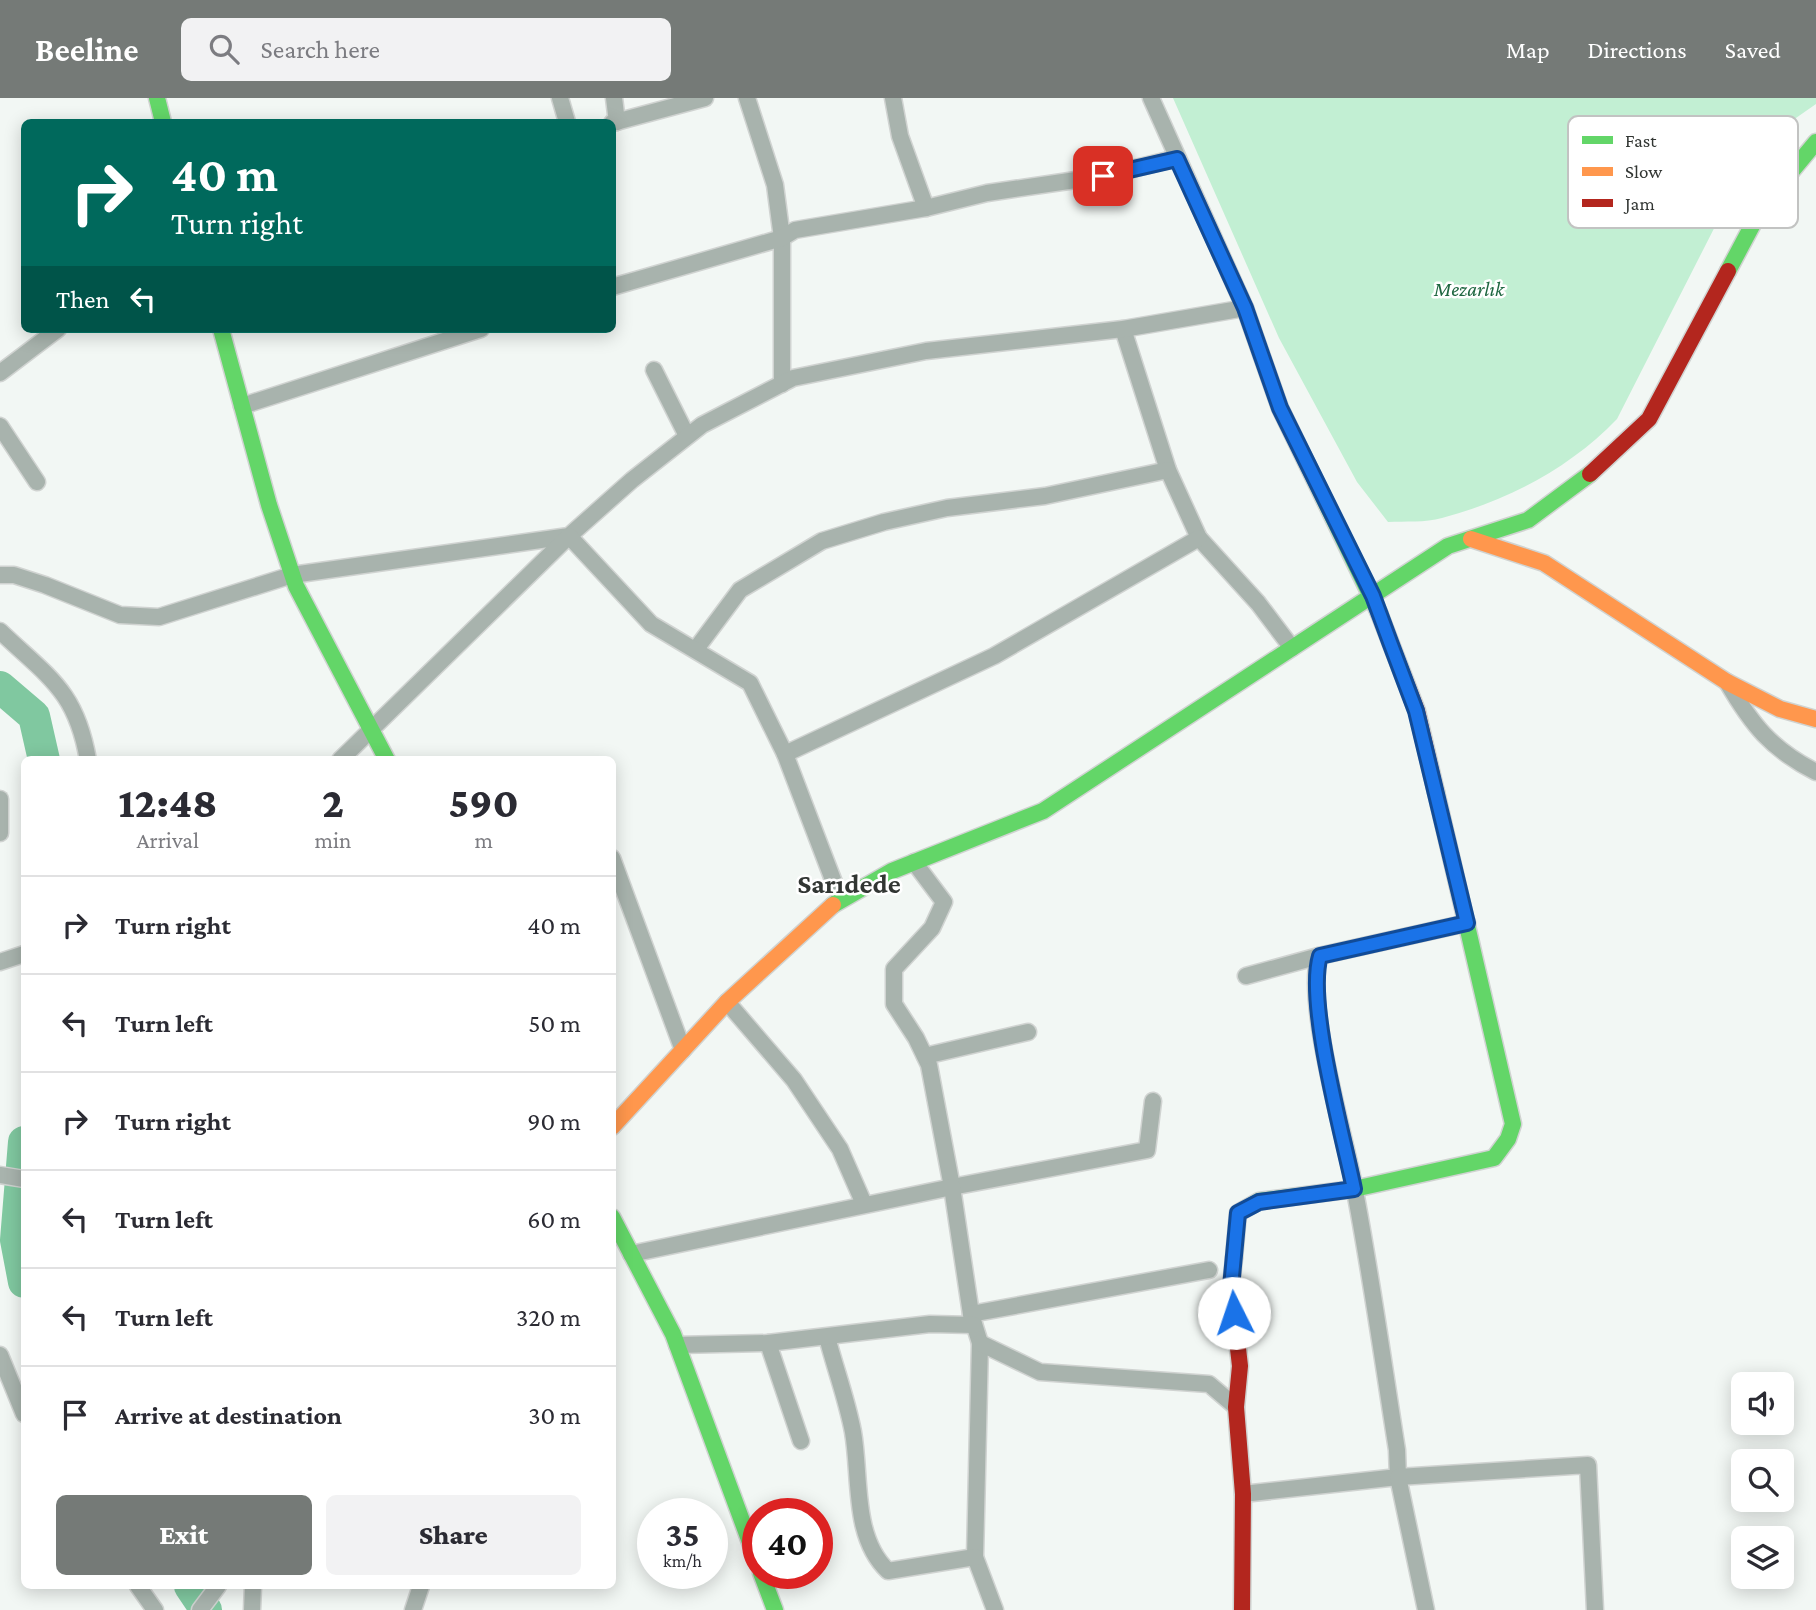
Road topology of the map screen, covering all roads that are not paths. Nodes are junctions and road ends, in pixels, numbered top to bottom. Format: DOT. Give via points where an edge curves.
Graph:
graph roads {
  1 [pos="156,98"];
  2 [pos="560,98"];
  3 [pos="614,98"];
  4 [pos="705,98"];
  5 [pos="747,98"];
  6 [pos="892,98"];
  7 [pos="1151,98"];
  8 [pos="162,119"];
  9 [pos="566,119"];
  10 [pos="615,119"];
  11 [pos="616,123"];
  12 [pos="1816,142"];
  13 [pos="1177,159"];
  14 [pos="1798,164"];
  15 [pos="926,208"];
  16 [pos="1751,228"];
  17 [pos="782,238"];
  18 [pos="616,286"];
  19 [pos="1245,308"];
  20 [pos="1123,329"];
  21 [pos="53,333"];
  22 [pos="222,333"];
  23 [pos="469,333"];
  24 [pos="654,370"];
  25 [pos="0,373"];
  26 [pos="782,384"];
  27 [pos="242,406"];
  28 [pos="0,426"];
  29 [pos="687,436"];
  30 [pos="1168,470"];
  31 [pos="37,482"];
  32 [pos="569,536"];
  33 [pos="1199,538"];
  34 [pos="1471,539"];
  35 [pos="0,575"];
  36 [pos="292,575"];
  37 [pos="1373,596"];
  38 [pos="0,631"];
  39 [pos="1292,648"];
  40 [pos="696,649"];
  41 [pos="1727,682"];
  42 [pos="1816,719"];
  43 [pos="372,728"];
  44 [pos="785,754"];
  45 [pos="87,756"];
  46 [pos="344,756"];
  47 [pos="385,756"];
  48 [pos="1816,772"];
  49 [pos="0,799"];
  50 [pos="0,833"];
  51 [pos="914,862"];
  52 [pos="616,869"];
  53 [pos="840,898"];
  54 [pos="1467,923"];
  55 [pos="21,955"];
  56 [pos="1320,956"];
  57 [pos="0,962"];
  58 [pos="1246,976"];
  59 [pos="727,1002"];
  60 [pos="1028,1032"];
  61 [pos="683,1050"];
  62 [pos="925,1056"];
  63 [pos="1153,1101"];
  64 [pos="616,1123"];
  65 [pos="0,1175"];
  66 [pos="21,1178"];
  67 [pos="951,1187"];
  68 [pos="1354,1189"];
  69 [pos="864,1204"];
  70 [pos="616,1225"];
  71 [pos="631,1254"];
  72 [pos="1209,1270"];
  73 [pos="973,1320"];
  74 [pos="827,1337"];
  75 [pos="768,1343"];
  76 [pos="980,1343"];
  77 [pos="677,1345"];
  78 [pos="0,1355"];
  79 [pos="1236,1407"];
  80 [pos="21,1408"];
  81 [pos="801,1441"];
  82 [pos="1398,1477"];
  83 [pos="1242,1494"];
  84 [pos="742,1521"];
  85 [pos="975,1557"];
  86 [pos="140,1589"];
  87 [pos="216,1589"];
  88 [pos="253,1589"];
  89 [pos="420,1589"];
  90 [pos="767,1589"];
  91 [pos="155,1610"];
  92 [pos="200,1610"];
  93 [pos="252,1610"];
  94 [pos="413,1610"];
  95 [pos="775,1610"];
  96 [pos="995,1610"];
  97 [pos="1242,1610"];
  98 [pos="1426,1610"];
  99 [pos="1595,1610"];
  1 -- 8 [label="street"];
  2 -- 9 [label="street"];
  3 -- 10 [label="street"];
  4 -- 11 [label="street"];
  5 -- 17 [label="street" via="775,186"];
  6 -- 15 [label="street" via="900,136"];
  7 -- 13 [label="street"];
  12 -- 14 [label="street"];
  13 -- 15 [label="street"];
  13 -- 19 [label="street"];
  15 -- 17 [label="street" via="795,230"];
  16 -- 34 [label="street" via="1649,419 1607,461 1528,520"];
  17 -- 18 [label="street"];
  17 -- 26 [label="street"];
  19 -- 20 [label="street"];
  19 -- 37 [label="street" via="1280,408"];
  20 -- 26 [label="street" via="926,351"];
  20 -- 30 [label="street"];
  21 -- 25 [label="street"];
  22 -- 27 [label="street"];
  23 -- 27 [label="street"];
  24 -- 29 [label="street"];
  26 -- 29 [label="street"];
  27 -- 36 [label="street"];
  28 -- 31 [label="street"];
  29 -- 32 [label="street"];
  30 -- 33 [label="street"];
  30 -- 40 [label="street" via="1045,496 947,508 822,541 740,590"];
  32 -- 36 [label="street"];
  32 -- 40 [label="street" via="651,624"];
  32 -- 43 [label="street"];
  33 -- 39 [label="street"];
  33 -- 44 [label="street" via="994,656"];
  34 -- 37 [label="street" via="1448,546"];
  34 -- 41 [label="street" via="1544,563"];
  35 -- 36 [label="street" via="45,585 120,615 159,617"];
  36 -- 43 [label="street"];
  37 -- 39 [label="street"];
  37 -- 54 [label="street" via="1416,711"];
  38 -- 45 [label="street" via="66,693 82,729"];
  39 -- 51 [label="street" via="1043,811"];
  40 -- 44 [label="street" via="750,683"];
  41 -- 42 [label="street" via="1780,709"];
  41 -- 48 [label="street" via="1751,723 1795,761"];
  43 -- 46 [label="street"];
  43 -- 47 [label="street"];
  44 -- 53 [label="street"];
  49 -- 50 [label="street"];
  51 -- 53 [label="street"];
  51 -- 62 [label="street" via="944,902 932,928 894,969 894,1004"];
  52 -- 61 [label="street"];
  53 -- 59 [label="street"];
  54 -- 56 [label="street"];
  54 -- 68 [label="street" via="1513,1124 1508,1139 1494,1158"];
  55 -- 57 [label="street"];
  56 -- 58 [label="street"];
  56 -- 68 [label="street" via="1315,969 1321,1027"];
  59 -- 61 [label="street"];
  59 -- 69 [label="street" via="794,1080 840,1149"];
  60 -- 62 [label="street"];
  61 -- 64 [label="street"];
  62 -- 67 [label="street"];
  63 -- 67 [label="street" via="1147,1150"];
  65 -- 66 [label="street"];
  67 -- 69 [label="street"];
  67 -- 73 [label="street"];
  68 -- 79 [label="street" via="1259,1202 1238,1213 1231,1287 1240,1366"];
  68 -- 82 [label="street"];
  69 -- 71 [label="street"];
  70 -- 71 [label="street"];
  71 -- 77 [label="street"];
  72 -- 73 [label="street"];
  73 -- 74 [label="street"];
  73 -- 76 [label="street"];
  74 -- 75 [label="street"];
  74 -- 85 [label="street" via="853,1431 866,1537 874,1558 888,1571"];
  75 -- 77 [label="street"];
  75 -- 81 [label="street"];
  76 -- 79 [label="street" via="1040,1372 1209,1384"];
  76 -- 85 [label="street"];
  77 -- 84 [label="street"];
  78 -- 80 [label="street"];
  79 -- 83 [label="street"];
  82 -- 83 [label="street"];
  82 -- 98 [label="street"];
  82 -- 99 [label="street" via="1588,1465"];
  83 -- 97 [label="street"];
  85 -- 96 [label="street"];
  86 -- 91 [label="street"];
  87 -- 92 [label="street"];
  88 -- 93 [label="street"];
  89 -- 94 [label="street"];
  90 -- 95 [label="street"];
}
